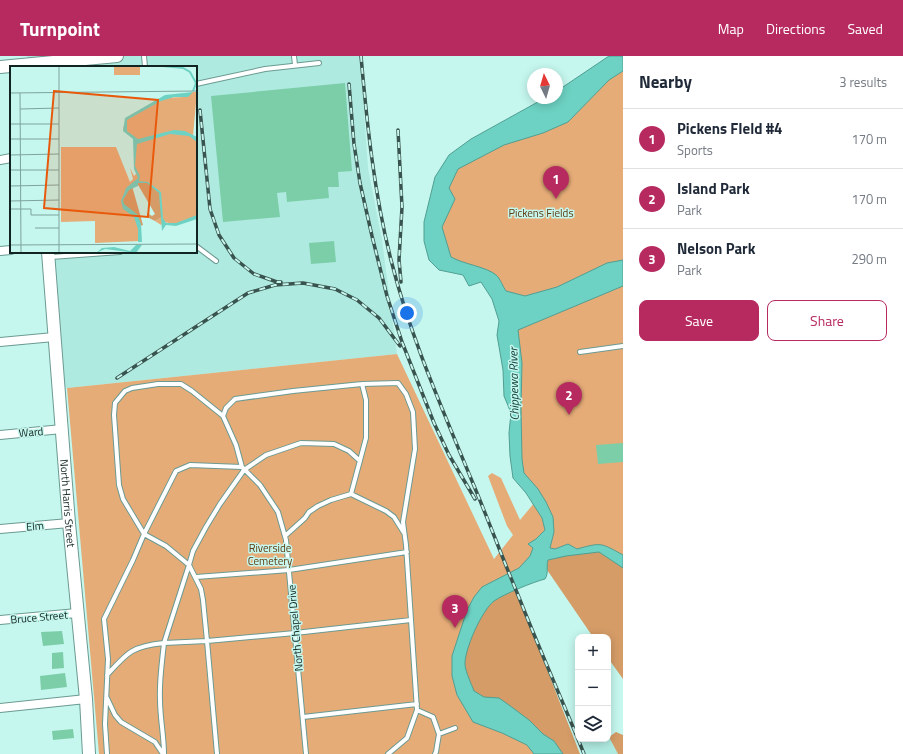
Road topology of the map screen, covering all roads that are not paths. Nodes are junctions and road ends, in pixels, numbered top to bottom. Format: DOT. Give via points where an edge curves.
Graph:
graph roads {
  1 [pos="117,56"];
  2 [pos="144,56"];
  3 [pos="294,56"];
  4 [pos="96,57"];
  5 [pos="63,59"];
  6 [pos="29,63"];
  7 [pos="319,63"];
  8 [pos="295,65"];
  9 [pos="146,66"];
  10 [pos="0,67"];
  11 [pos="197,84"];
  12 [pos="10,158"];
  13 [pos="0,160"];
  14 [pos="197,247"];
  15 [pos="10,250"];
  16 [pos="0,251"];
  17 [pos="96,253"];
  18 [pos="48,255"];
  19 [pos="216,261"];
  20 [pos="54,337"];
  21 [pos="0,342"];
  22 [pos="623,346"];
  23 [pos="580,352"];
  24 [pos="362,384"];
  25 [pos="223,416"];
  26 [pos="62,429"];
  27 [pos="0,435"];
  28 [pos="360,462"];
  29 [pos="243,468"];
  30 [pos="351,494"];
  31 [pos="69,523"];
  32 [pos="0,529"];
  33 [pos="144,534"];
  34 [pos="405,535"];
  35 [pos="285,536"];
  36 [pos="407,552"];
  37 [pos="189,565"];
  38 [pos="289,570"];
  39 [pos="196,577"];
  40 [pos="77,613"];
  41 [pos="0,620"];
  42 [pos="411,620"];
  43 [pos="295,633"];
  44 [pos="207,641"];
  45 [pos="164,643"];
  46 [pos="107,676"];
  47 [pos="106,696"];
  48 [pos="86,699"];
  49 [pos="417,704"];
  50 [pos="0,708"];
  51 [pos="417,710"];
  52 [pos="303,717"];
  53 [pos="455,728"];
  54 [pos="439,734"];
  55 [pos="89,754"];
  56 [pos="107,754"];
  57 [pos="163,754"];
  58 [pos="217,754"];
  59 [pos="306,754"];
  60 [pos="388,754"];
  61 [pos="435,754"];
  1 -- 4 [label="street"];
  2 -- 9 [label="lane"];
  3 -- 8 [label="lane"];
  4 -- 5 [label="street"];
  5 -- 6 [label="street"];
  6 -- 10 [label="street"];
  7 -- 8 [label="lane"];
  8 -- 11 [label="lane"];
  12 -- 13 [label="street"];
  14 -- 19 [label="lane"];
  15 -- 16 [label="street"];
  17 -- 18 [label="lane"];
  18 -- 20 [label="street, North Harris Street"];
  20 -- 21 [label="street"];
  20 -- 26 [label="street, North Harris Street"];
  22 -- 23 [label="lane"];
  24 -- 25 [label="lane" via="235,399 226,408"];
  24 -- 28 [label="lane" via="367,422 365,446"];
  24 -- 34 [label="lane" via="398,383 406,394 413,412 415,449 403,522"];
  25 -- 29 [label="lane"];
  25 -- 33 [label="lane" via="181,384 158,384 125,390 115,403 119,485 123,499"];
  26 -- 27 [label="street, Ward"];
  26 -- 31 [label="street, North Harris Street"];
  28 -- 29 [label="lane" via="349,451 334,444 301,443 266,454"];
  28 -- 30 [label="lane"];
  29 -- 33 [label="lane" via="190,465 176,471"];
  29 -- 35 [label="lane, North Chapel Drive" via="260,486 278,512"];
  29 -- 37 [label="lane" via="206,526"];
  30 -- 34 [label="lane" via="394,517"];
  30 -- 35 [label="lane" via="331,500 309,512"];
  31 -- 32 [label="street, Elm"];
  31 -- 40 [label="street, North Harris Street"];
  33 -- 37 [label="lane" via="166,546"];
  33 -- 46 [label="lane" via="104,619"];
  34 -- 36 [label="lane"];
  35 -- 38 [label="lane, North Chapel Drive"];
  36 -- 38 [label="lane"];
  36 -- 42 [label="lane"];
  37 -- 39 [label="lane"];
  37 -- 45 [label="lane"];
  38 -- 39 [label="lane"];
  38 -- 43 [label="lane, North Chapel Drive"];
  39 -- 44 [label="lane" via="203,600"];
  40 -- 41 [label="street, Bruce Street"];
  40 -- 48 [label="street, North Harris Street"];
  42 -- 43 [label="lane"];
  42 -- 49 [label="lane"];
  43 -- 44 [label="lane"];
  43 -- 52 [label="lane, North Chapel Drive"];
  44 -- 45 [label="lane"];
  44 -- 58 [label="lane"];
  45 -- 46 [label="lane" via="148,645 129,652"];
  45 -- 57 [label="lane" via="160,674"];
  46 -- 47 [label="lane"];
  47 -- 56 [label="lane"];
  47 -- 57 [label="lane" via="121,722 155,742"];
  48 -- 50 [label="street"];
  48 -- 55 [label="street, North Harris Street"];
  49 -- 51 [label="lane"];
  49 -- 52 [label="lane"];
  51 -- 54 [label="lane" via="433,717"];
  51 -- 60 [label="lane" via="406,738"];
  52 -- 59 [label="lane, North Chapel Drive"];
  53 -- 54 [label="lane"];
  54 -- 61 [label="lane"];
}
